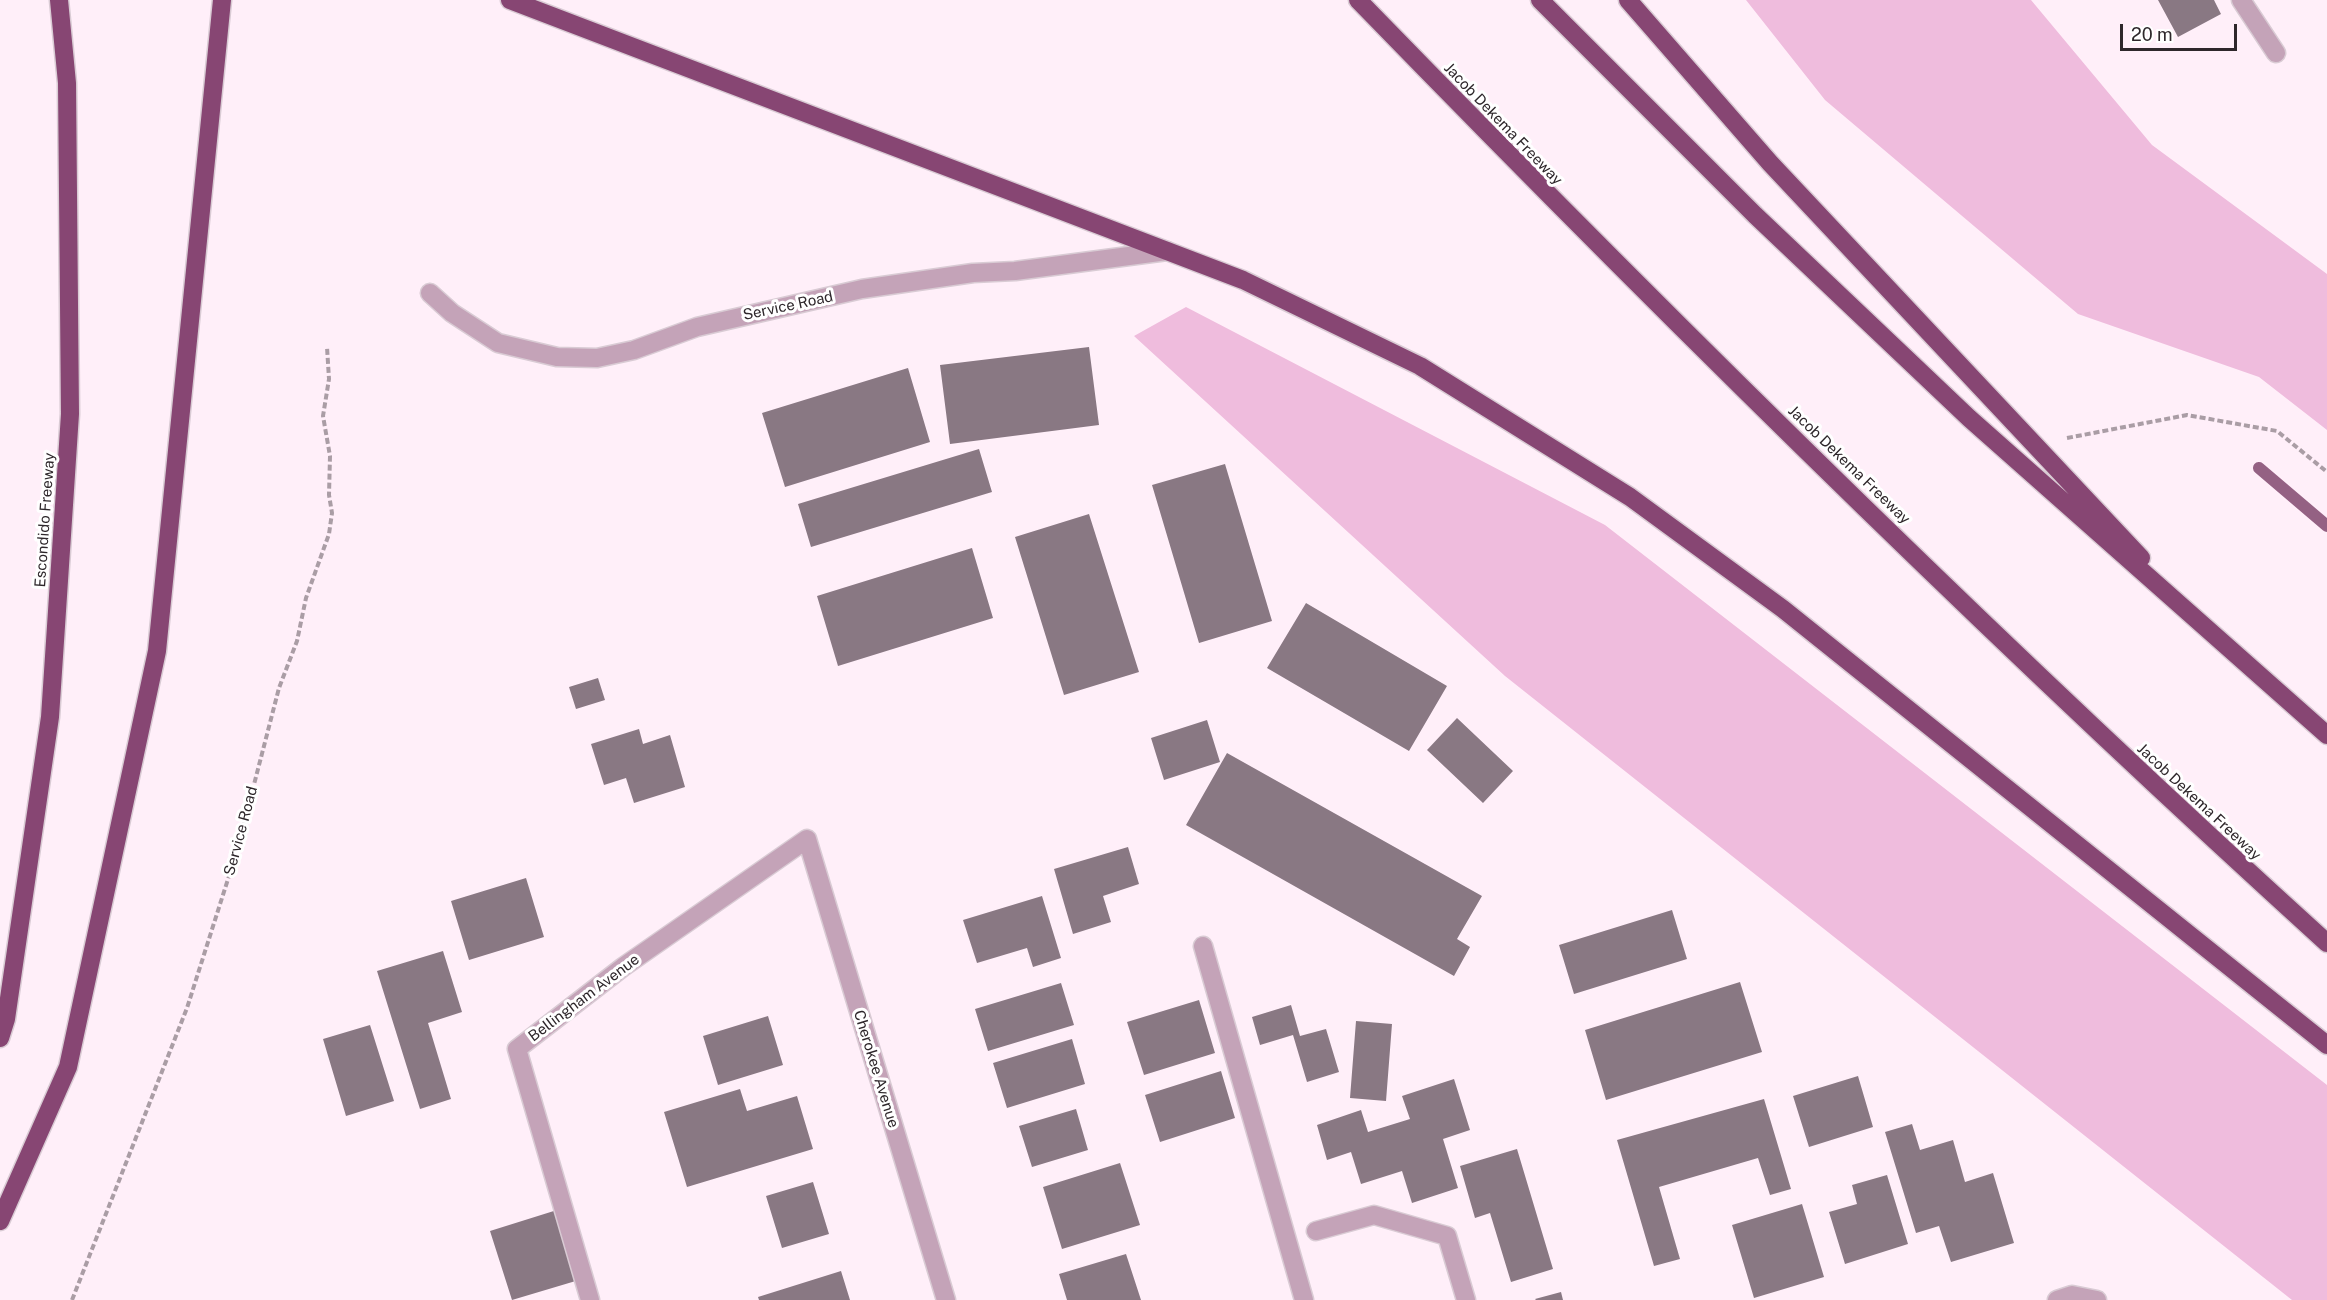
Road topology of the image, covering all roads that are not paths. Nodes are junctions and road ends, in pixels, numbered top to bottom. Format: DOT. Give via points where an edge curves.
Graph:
graph roads {
  1 [pos="59,0"];
  2 [pos="222,0"];
  3 [pos="510,0"];
  4 [pos="1358,0"];
  5 [pos="1540,0"];
  6 [pos="1628,0"];
  7 [pos="2241,0"];
  8 [pos="2276,53"];
  9 [pos="1167,251"];
  10 [pos="430,293"];
  11 [pos="2224,646"];
  12 [pos="2327,735"];
  13 [pos="807,839"];
  14 [pos="2327,943"];
  15 [pos="1203,946"];
  16 [pos="0,1038"];
  17 [pos="2327,1045"];
  18 [pos="0,1221"];
  19 [pos="1316,1232"];
  20 [pos="590,1300"];
  21 [pos="946,1300"];
  22 [pos="1304,1300"];
  23 [pos="1466,1300"];
  24 [pos="2057,1300"];
  25 [pos="2097,1300"];
  1 -- 16 [label="highway, Escondido Freeway" via="67,84 70,414 50,717 6,1019"];
  2 -- 18 [label="highway" via="157,651 68,1067"];
  3 -- 9 [label="highway"];
  4 -- 14 [label="highway, Jacob Dekema Freeway" via="1595,243 2142,776"];
  5 -- 11 [label="highway" via="1755,215 1969,418"];
  6 -- 11 [label="highway" via="1770,163"];
  7 -- 8 [label="street"];
  9 -- 10 [label="street, Service Road" via="862,289 697,327 634,350 597,358 557,357 498,343 452,313"];
  9 -- 17 [label="highway" via="1243,280 1420,366 1630,497 1783,609"];
  11 -- 12 [label="highway"];
  13 -- 20 [label="street, Bellingham Avenue" via="623,967 517,1049"];
  13 -- 21 [label="street, Cherokee Avenue"];
  15 -- 22 [label="street"];
  19 -- 23 [label="street" via="1374,1215 1446,1236"];
  24 -- 25 [label="street" via="2073,1295"];
}
